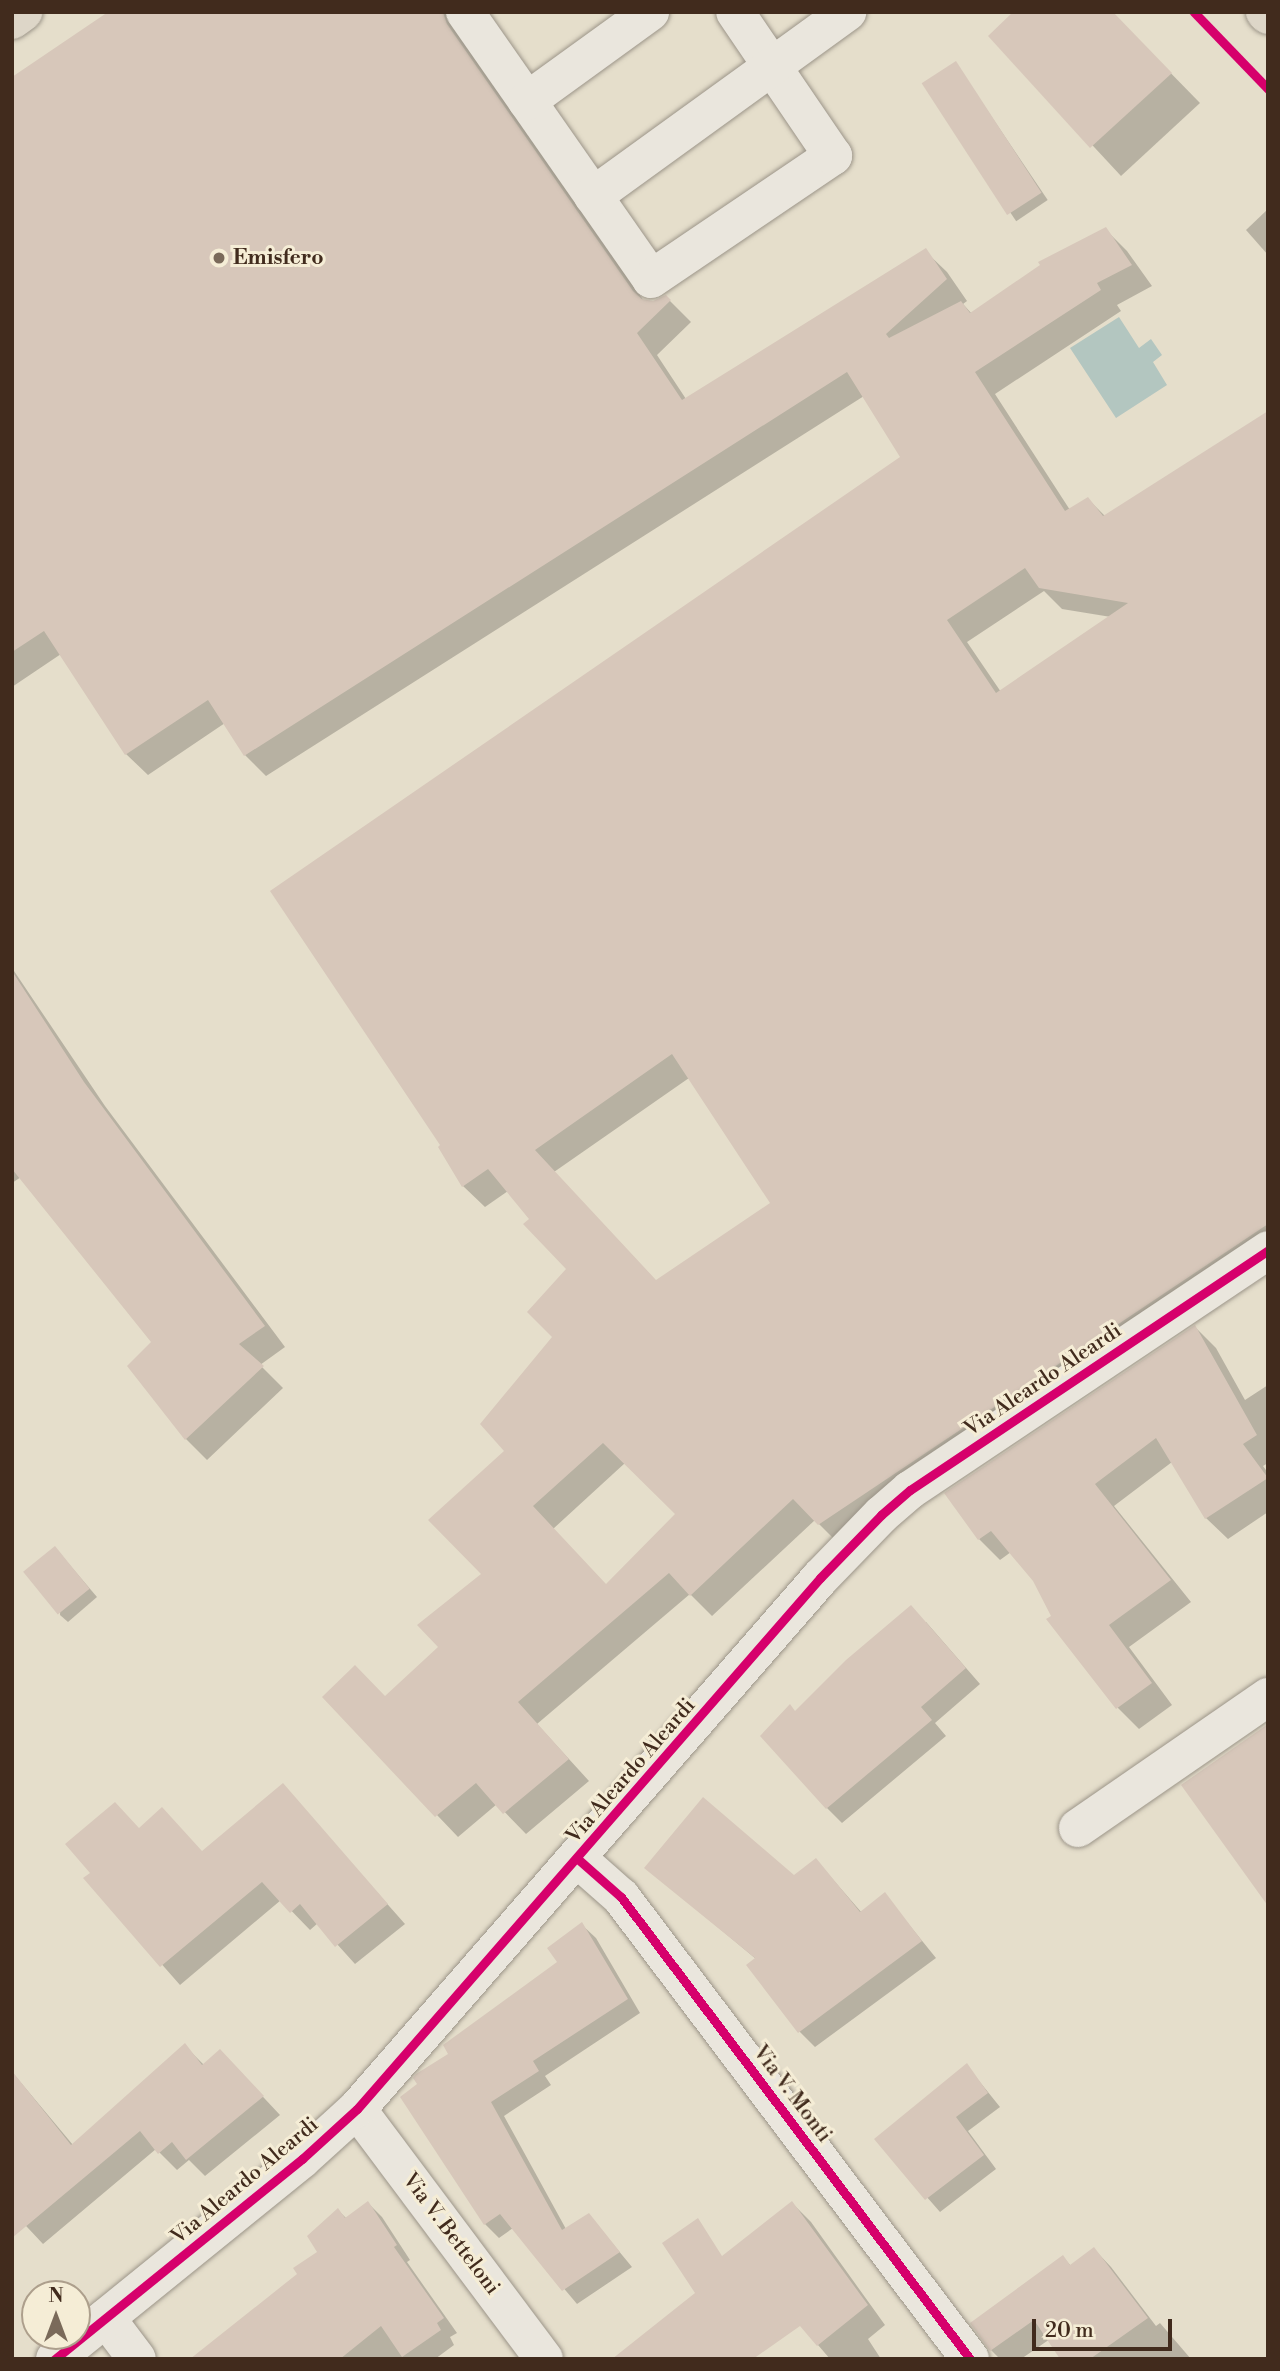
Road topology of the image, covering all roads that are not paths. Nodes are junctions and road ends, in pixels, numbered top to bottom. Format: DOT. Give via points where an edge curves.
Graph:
graph roads {
  1 [pos="23,12"];
  2 [pos="650,12"];
  3 [pos="735,12"];
  4 [pos="847,12"];
  5 [pos="469,14"];
  6 [pos="12,20"];
  7 [pos="772,67"];
  8 [pos="527,101"];
  9 [pos="593,196"];
  10 [pos="1268,1250"];
  11 [pos="1268,1697"];
  12 [pos="1078,1828"];
  13 [pos="578,1859"];
  14 [pos="357,2109"];
  15 [pos="106,2318"];
  16 [pos="55,2359"];
  17 [pos="137,2359"];
  18 [pos="544,2359"];
  19 [pos="970,2359"];
  1 -- 6 [label="main road"];
  2 -- 8 [label="street"];
  3 -- 7 [label="street"];
  4 -- 7 [label="street"];
  5 -- 8 [label="street"];
  7 -- 9 [label="street"];
  7 -- 9 [label="street" via="833,156 651,279"];
  8 -- 9 [label="street"];
  10 -- 13 [label="street, Via Aleardo Aleardi" via="911,1490 881,1515 820,1578"];
  11 -- 12 [label="street"];
  13 -- 14 [label="street, Via Aleardo Aleardi"];
  13 -- 19 [label="street, Via V. Monti" via="621,1897"];
  14 -- 15 [label="street, Via Aleardo Aleardi"];
  14 -- 18 [label="street, Via V. Betteloni"];
  15 -- 16 [label="street, Via Aleardo Aleardi"];
  15 -- 17 [label="street"];
}
